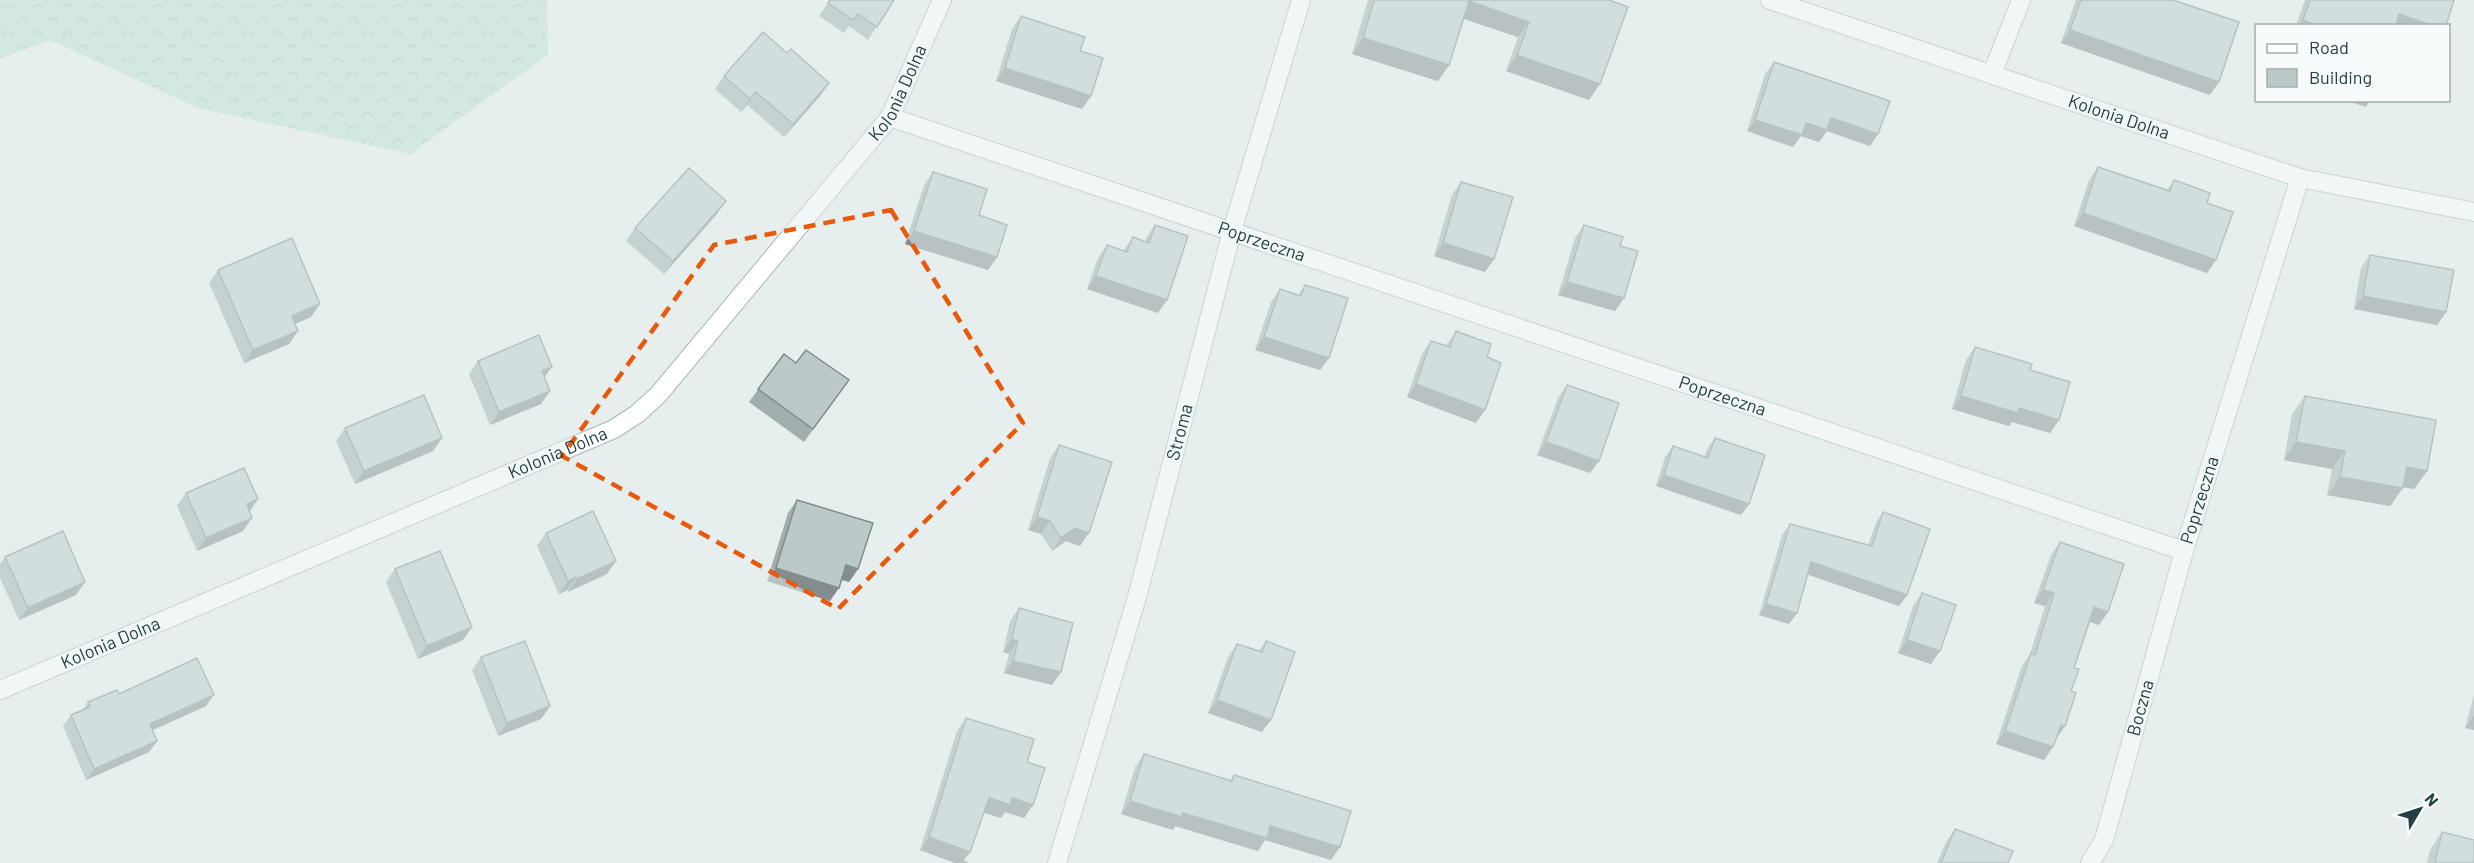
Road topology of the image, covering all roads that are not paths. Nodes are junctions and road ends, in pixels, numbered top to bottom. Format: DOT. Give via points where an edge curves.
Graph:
graph roads {
  1 [pos="942,0"];
  2 [pos="1300,0"];
  3 [pos="1770,0"];
  4 [pos="2021,0"];
  5 [pos="1992,74"];
  6 [pos="890,117"];
  7 [pos="2300,178"];
  8 [pos="2474,212"];
  9 [pos="1232,231"];
  10 [pos="2184,551"];
  11 [pos="0,690"];
  12 [pos="1057,863"];
  13 [pos="2090,863"];
  1 -- 6 [label="street, Kolonia Dolna"];
  2 -- 9 [label="street, Stroma"];
  3 -- 5 [label="street, Kolonia Dolna"];
  4 -- 5 [label="street"];
  5 -- 7 [label="street, Kolonia Dolna"];
  6 -- 9 [label="street, Poprzeczna"];
  6 -- 11 [label="street, Kolonia Dolna" via="658,394 614,429"];
  7 -- 8 [label="street, Kolonia Dolna"];
  7 -- 10 [label="street, Poprzeczna"];
  9 -- 10 [label="street, Poprzeczna"];
  9 -- 12 [label="street, Stroma" via="1137,597"];
  10 -- 13 [label="street, Boczna" via="2104,840"];
}
